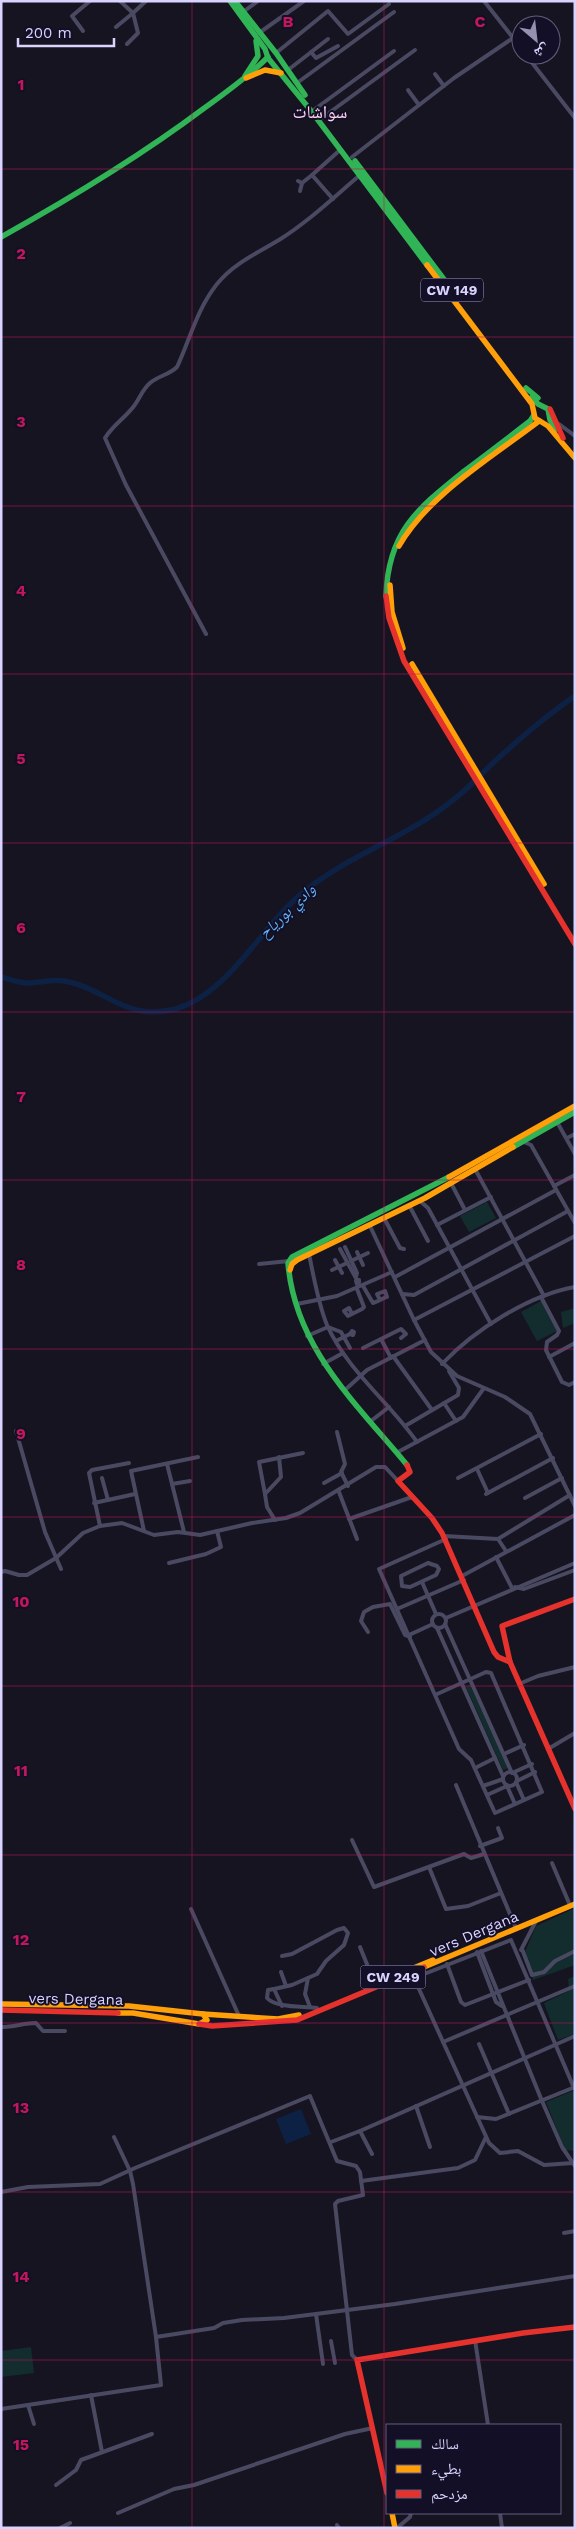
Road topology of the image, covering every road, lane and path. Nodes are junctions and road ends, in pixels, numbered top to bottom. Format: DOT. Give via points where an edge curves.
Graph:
graph roads {
  1 [pos="90,1"];
  2 [pos="120,1"];
  3 [pos="146,1"];
  4 [pos="230,1"];
  5 [pos="236,1"];
  6 [pos="258,1"];
  7 [pos="304,1"];
  8 [pos="484,1"];
  9 [pos="388,4"];
  10 [pos="243,12"];
  11 [pos="394,12"];
  12 [pos="133,14"];
  13 [pos="116,27"];
  14 [pos="84,31"];
  15 [pos="252,31"];
  16 [pos="259,33"];
  17 [pos="511,35"];
  18 [pos="328,39"];
  19 [pos="511,39"];
  20 [pos="127,44"];
  21 [pos="338,46"];
  22 [pos="415,50"];
  23 [pos="311,52"];
  24 [pos="394,52"];
  25 [pos="272,56"];
  26 [pos="534,65"];
  27 [pos="285,72"];
  28 [pos="435,74"];
  29 [pos="246,77"];
  30 [pos="297,84"];
  31 [pos="444,86"];
  32 [pos="408,90"];
  33 [pos="419,105"];
  34 [pos="315,109"];
  35 [pos="322,118"];
  36 [pos="575,118"];
  37 [pos="340,150"];
  38 [pos="352,157"];
  39 [pos="313,163"];
  40 [pos="319,167"];
  41 [pos="312,175"];
  42 [pos="360,175"];
  43 [pos="300,191"];
  44 [pos="334,199"];
  45 [pos="1,237"];
  46 [pos="526,388"];
  47 [pos="529,400"];
  48 [pos="543,407"];
  49 [pos="534,413"];
  50 [pos="549,414"];
  51 [pos="540,422"];
  52 [pos="558,423"];
  53 [pos="525,425"];
  54 [pos="575,436"];
  55 [pos="563,438"];
  56 [pos="575,451"];
  57 [pos="575,458"];
  58 [pos="206,634"];
  59 [pos="475,775"];
  60 [pos="490,800"];
  61 [pos="575,936"];
  62 [pos="575,944"];
  63 [pos="575,1106"];
  64 [pos="575,1112"];
  65 [pos="558,1122"];
  66 [pos="575,1134"];
  67 [pos="532,1136"];
  68 [pos="567,1138"];
  69 [pos="524,1142"];
  70 [pos="531,1145"];
  71 [pos="575,1153"];
  72 [pos="475,1169"];
  73 [pos="575,1175"];
  74 [pos="451,1183"];
  75 [pos="555,1188"];
  76 [pos="424,1190"];
  77 [pos="417,1193"];
  78 [pos="428,1196"];
  79 [pos="491,1197"];
  80 [pos="420,1200"];
  81 [pos="409,1206"];
  82 [pos="465,1210"];
  83 [pos="575,1210"];
  84 [pos="568,1212"];
  85 [pos="384,1218"];
  86 [pos="502,1219"];
  87 [pos="575,1223"];
  88 [pos="437,1225"];
  89 [pos="370,1226"];
  90 [pos="575,1236"];
  91 [pos="514,1240"];
  92 [pos="428,1241"];
  93 [pos="345,1247"];
  94 [pos="449,1248"];
  95 [pos="340,1249"];
  96 [pos="404,1249"];
  97 [pos="308,1251"];
  98 [pos="357,1252"];
  99 [pos="368,1253"];
  100 [pos="359,1257"];
  101 [pos="335,1260"];
  102 [pos="289,1261"];
  103 [pos="349,1262"];
  104 [pos="525,1262"];
  105 [pos="259,1264"];
  106 [pos="363,1265"];
  107 [pos="339,1267"];
  108 [pos="460,1269"];
  109 [pos="332,1270"];
  110 [pos="342,1272"];
  111 [pos="392,1272"];
  112 [pos="291,1278"];
  113 [pos="395,1278"];
  114 [pos="359,1284"];
  115 [pos="575,1287"];
  116 [pos="472,1290"];
  117 [pos="402,1294"];
  118 [pos="543,1296"];
  119 [pos="319,1300"];
  120 [pos="380,1300"];
  121 [pos="297,1304"];
  122 [pos="352,1314"];
  123 [pos="414,1320"];
  124 [pos="491,1324"];
  125 [pos="328,1327"];
  126 [pos="350,1334"];
  127 [pos="307,1336"];
  128 [pos="344,1337"];
  129 [pos="401,1338"];
  130 [pos="381,1339"];
  131 [pos="424,1340"];
  132 [pos="336,1341"];
  133 [pos="575,1343"];
  134 [pos="350,1348"];
  135 [pos="363,1348"];
  136 [pos="343,1353"];
  137 [pos="392,1357"];
  138 [pos="549,1357"];
  139 [pos="323,1364"];
  140 [pos="442,1364"];
  141 [pos="449,1370"];
  142 [pos="360,1374"];
  143 [pos="575,1382"];
  144 [pos="484,1388"];
  145 [pos="345,1390"];
  146 [pos="444,1403"];
  147 [pos="389,1407"];
  148 [pos="432,1410"];
  149 [pos="371,1421"];
  150 [pos="456,1421"];
  151 [pos="405,1426"];
  152 [pos="16,1431"];
  153 [pos="337,1432"];
  154 [pos="542,1434"];
  155 [pos="417,1442"];
  156 [pos="398,1452"];
  157 [pos="303,1453"];
  158 [pos="198,1457"];
  159 [pos="279,1457"];
  160 [pos="553,1458"];
  161 [pos="129,1463"];
  162 [pos="167,1464"];
  163 [pos="476,1469"];
  164 [pos="342,1473"];
  165 [pos="102,1478"];
  166 [pos="458,1478"];
  167 [pos="562,1478"];
  168 [pos="190,1481"];
  169 [pos="398,1481"];
  170 [pos="172,1484"];
  171 [pos="324,1484"];
  172 [pos="348,1486"];
  173 [pos="339,1492"];
  174 [pos="135,1494"];
  175 [pos="265,1494"];
  176 [pos="570,1495"];
  177 [pos="412,1497"];
  178 [pos="525,1498"];
  179 [pos="108,1500"];
  180 [pos="94,1503"];
  181 [pos="575,1506"];
  182 [pos="575,1515"];
  183 [pos="349,1519"];
  184 [pos="275,1520"];
  185 [pos="100,1526"];
  186 [pos="144,1531"];
  187 [pos="217,1531"];
  188 [pos="184,1532"];
  189 [pos="463,1535"];
  190 [pos="444,1536"];
  191 [pos="357,1539"];
  192 [pos="498,1539"];
  193 [pos="506,1551"];
  194 [pos="496,1557"];
  195 [pos="56,1558"];
  196 [pos="575,1563"];
  197 [pos="169,1564"];
  198 [pos="61,1569"];
  199 [pos="560,1569"];
  200 [pos="575,1570"];
  201 [pos="1,1572"];
  202 [pos="562,1575"];
  203 [pos="463,1578"];
  204 [pos="422,1582"];
  205 [pos="514,1587"];
  206 [pos="427,1596"];
  207 [pos="575,1599"];
  208 [pos="475,1605"];
  209 [pos="397,1609"];
  210 [pos="436,1614"];
  211 [pos="446,1618"];
  212 [pos="433,1624"];
  213 [pos="445,1624"];
  214 [pos="437,1628"];
  215 [pos="368,1632"];
  216 [pos="409,1636"];
  217 [pos="510,1662"];
  218 [pos="575,1667"];
  219 [pos="470,1679"];
  220 [pos="461,1683"];
  221 [pos="519,1684"];
  222 [pos="435,1695"];
  223 [pos="575,1733"];
  224 [pos="524,1745"];
  225 [pos="548,1749"];
  226 [pos="504,1754"];
  227 [pos="495,1758"];
  228 [pos="532,1764"];
  229 [pos="475,1768"];
  230 [pos="536,1772"];
  231 [pos="512,1773"];
  232 [pos="503,1777"];
  233 [pos="516,1782"];
  234 [pos="456,1785"];
  235 [pos="483,1786"];
  236 [pos="507,1786"];
  237 [pos="487,1795"];
  238 [pos="524,1800"];
  239 [pos="573,1800"];
  240 [pos="515,1804"];
  241 [pos="575,1808"];
  242 [pos="498,1828"];
  243 [pos="352,1840"];
  244 [pos="480,1846"];
  245 [pos="484,1854"];
  246 [pos="552,1863"];
  247 [pos="429,1867"];
  248 [pos="501,1893"];
  249 [pos="573,1902"];
  250 [pos="192,1909"];
  251 [pos="536,1921"];
  252 [pos="515,1926"];
  253 [pos="360,1947"];
  254 [pos="522,1949"];
  255 [pos="575,1951"];
  256 [pos="479,1952"];
  257 [pos="282,1956"];
  258 [pos="518,1957"];
  259 [pos="447,1964"];
  260 [pos="281,1972"];
  261 [pos="404,1977"];
  262 [pos="308,1978"];
  263 [pos="414,1978"];
  264 [pos="529,1980"];
  265 [pos="375,1984"];
  266 [pos="286,1986"];
  267 [pos="575,1986"];
  268 [pos="274,1988"];
  269 [pos="495,1994"];
  270 [pos="538,2002"];
  271 [pos="1,2004"];
  272 [pos="282,2006"];
  273 [pos="310,2007"];
  274 [pos="317,2008"];
  275 [pos="1,2010"];
  276 [pos="203,2014"];
  277 [pos="507,2014"];
  278 [pos="222,2015"];
  279 [pos="239,2016"];
  280 [pos="199,2024"];
  281 [pos="225,2025"];
  282 [pos="1,2027"];
  283 [pos="65,2031"];
  284 [pos="575,2036"];
  285 [pos="443,2042"];
  286 [pos="479,2044"];
  287 [pos="556,2045"];
  288 [pos="525,2059"];
  289 [pos="490,2072"];
  290 [pos="462,2084"];
  291 [pos="574,2088"];
  292 [pos="542,2101"];
  293 [pos="416,2106"];
  294 [pos="509,2114"];
  295 [pos="477,2117"];
  296 [pos="360,2131"];
  297 [pos="114,2137"];
  298 [pos="486,2137"];
  299 [pos="331,2142"];
  300 [pos="430,2147"];
  301 [pos="372,2154"];
  302 [pos="575,2154"];
  303 [pos="568,2155"];
  304 [pos="574,2164"];
  305 [pos="130,2171"];
  306 [pos="361,2181"];
  307 [pos="1,2192"];
  308 [pos="575,2231"];
  309 [pos="564,2233"];
  310 [pos="575,2276"];
  311 [pos="348,2310"];
  312 [pos="316,2314"];
  313 [pos="575,2327"];
  314 [pos="156,2337"];
  315 [pos="475,2340"];
  316 [pos="331,2341"];
  317 [pos="357,2360"];
  318 [pos="335,2363"];
  319 [pos="323,2364"];
  320 [pos="91,2395"];
  321 [pos="28,2405"];
  322 [pos="1,2409"];
  323 [pos="34,2424"];
  324 [pos="488,2424"];
  325 [pos="373,2428"];
  326 [pos="152,2434"];
  327 [pos="102,2452"];
  328 [pos="56,2485"];
  329 [pos="386,2488"];
  330 [pos="118,2513"];
  331 [pos="392,2514"];
  332 [pos="411,2514"];
  333 [pos="500,2514"];
  334 [pos="70,2524"];
  335 [pos="394,2527"];
  336 [pos="60,2528"];
  337 [pos="502,2528"];
  1 -- 14 [label="street" via="72,16"];
  2 -- 12 [label="street"];
  3 -- 12 [label="street"];
  4 -- 15 [label="main road, CW 149"];
  5 -- 10 [label="main road, CW 149"];
  6 -- 10 [label="street"];
  7 -- 16 [label="street"];
  8 -- 17 [label="street"];
  9 -- 25 [label="street" via="348,34 328,11"];
  10 -- 16 [label="main road, CW 149"];
  11 -- 30 [label="street"];
  12 -- 13 [label="street"];
  12 -- 20 [label="street" via="138,33"];
  15 -- 25 [label="main road, CW 149"];
  15 -- 29 [label="main road" via="259,56"];
  16 -- 25 [label="main road, CW 149"];
  18 -- 23 [label="street"];
  19 -- 31 [label="street"];
  21 -- 23 [label="street" via="316,58"];
  22 -- 35 [label="street"];
  23 -- 27 [label="street"];
  24 -- 34 [label="street"];
  25 -- 27 [label="main road, CW 149"];
  25 -- 29 [label="main road"];
  26 -- 36 [label="street"];
  27 -- 29 [label="main road" via="266,70"];
  27 -- 30 [label="main road, CW 149"];
  27 -- 37 [label="main road, CW 149"];
  28 -- 31 [label="street"];
  29 -- 45 [label="main road" via="124,166"];
  30 -- 34 [label="main road, CW 149"];
  31 -- 33 [label="street"];
  32 -- 33 [label="street"];
  33 -- 38 [label="street"];
  34 -- 35 [label="main road, CW 149"];
  35 -- 38 [label="main road, CW 149"];
  37 -- 40 [label="street"];
  37 -- 42 [label="main road, CW 149"];
  38 -- 46 [label="main road, CW 149"];
  39 -- 40 [label="street"];
  40 -- 41 [label="street"];
  41 -- 43 [label="street" via="300,182"];
  41 -- 44 [label="street"];
  42 -- 44 [label="street"];
  42 -- 47 [label="main road, CW 149"];
  44 -- 58 [label="street" via="320,212 222,278 197,317 177,367 142,390 134,405 113,425 105,438 130,494"];
  46 -- 48 [label="main road, CW 149"];
  46 -- 52 [label="main road" via="550,409"];
  47 -- 49 [label="main road, CW 149"];
  47 -- 53 [label="main road" via="531,412"];
  48 -- 49 [label="main road" via="538,407"];
  48 -- 50 [label="main road"];
  49 -- 51 [label="main road"];
  49 -- 53 [label="main road"];
  50 -- 51 [label="main road"];
  50 -- 55 [label="main road"];
  51 -- 57 [label="main road" via="548,426"];
  51 -- 59 [label="main road" via="430,505 403,538 392,567 392,612 401,644"];
  52 -- 54 [label="street"];
  52 -- 55 [label="main road"];
  53 -- 59 [label="main road" via="425,502 402,530 387,566 386,597 397,646"];
  55 -- 56 [label="main road"];
  59 -- 60 [label="main road"];
  60 -- 61 [label="main road"];
  60 -- 62 [label="main road"];
  63 -- 76 [label="main road"];
  64 -- 65 [label="main road"];
  65 -- 67 [label="main road"];
  65 -- 68 [label="street"];
  66 -- 68 [label="street"];
  67 -- 69 [label="main road"];
  67 -- 70 [label="street"];
  68 -- 71 [label="street"];
  69 -- 70 [label="street"];
  69 -- 72 [label="main road"];
  70 -- 75 [label="street"];
  72 -- 74 [label="main road"];
  72 -- 79 [label="street"];
  73 -- 75 [label="street"];
  74 -- 78 [label="main road"];
  74 -- 82 [label="street"];
  75 -- 84 [label="street"];
  75 -- 86 [label="street"];
  76 -- 77 [label="main road"];
  76 -- 78 [label="main road"];
  77 -- 80 [label="main road"];
  77 -- 97 [label="main road"];
  78 -- 80 [label="main road"];
  79 -- 82 [label="street"];
  79 -- 86 [label="street"];
  80 -- 81 [label="main road"];
  80 -- 88 [label="street"];
  81 -- 85 [label="main road"];
  81 -- 92 [label="street"];
  82 -- 88 [label="street"];
  83 -- 84 [label="street"];
  84 -- 87 [label="street"];
  84 -- 91 [label="street"];
  85 -- 89 [label="main road"];
  85 -- 96 [label="street" via="400,1248"];
  86 -- 91 [label="street"];
  86 -- 94 [label="street"];
  88 -- 94 [label="street"];
  89 -- 97 [label="main road"];
  89 -- 111 [label="street"];
  90 -- 104 [label="street"];
  91 -- 104 [label="street"];
  91 -- 108 [label="street"];
  93 -- 103 [label="street"];
  94 -- 108 [label="street"];
  94 -- 113 [label="street"];
  95 -- 103 [label="street"];
  97 -- 102 [label="main road"];
  97 -- 112 [label="main road" via="293,1262"];
  97 -- 119 [label="street"];
  98 -- 100 [label="street"];
  99 -- 100 [label="street"];
  100 -- 103 [label="street"];
  100 -- 106 [label="street"];
  101 -- 107 [label="street"];
  102 -- 105 [label="street"];
  102 -- 112 [label="main road"];
  103 -- 107 [label="street"];
  103 -- 114 [label="street" via="357,1273"];
  104 -- 116 [label="street"];
  104 -- 118 [label="street"];
  107 -- 109 [label="street"];
  107 -- 110 [label="street"];
  108 -- 116 [label="street"];
  108 -- 117 [label="street" via="414,1294"];
  111 -- 113 [label="street"];
  111 -- 114 [label="street"];
  112 -- 121 [label="main road"];
  113 -- 117 [label="street"];
  114 -- 119 [label="street"];
  114 -- 120 [label="street" via="372,1303"];
  114 -- 122 [label="street" via="364,1306"];
  115 -- 118 [label="street"];
  116 -- 123 [label="street"];
  116 -- 124 [label="street"];
  117 -- 123 [label="street"];
  118 -- 124 [label="street"];
  118 -- 138 [label="street" via="559,1331 546,1344"];
  119 -- 121 [label="street"];
  119 -- 125 [label="street"];
  121 -- 127 [label="main road"];
  123 -- 131 [label="street"];
  124 -- 140 [label="street" via="470,1337"];
  125 -- 127 [label="street"];
  125 -- 128 [label="street" via="340,1331"];
  125 -- 132 [label="street"];
  126 -- 128 [label="street"];
  127 -- 139 [label="main road"];
  128 -- 132 [label="street"];
  128 -- 134 [label="street"];
  129 -- 130 [label="street" via="406,1334 402,1329"];
  130 -- 135 [label="street"];
  130 -- 137 [label="street"];
  131 -- 137 [label="street"];
  131 -- 140 [label="street"];
  132 -- 136 [label="street"];
  133 -- 138 [label="street"];
  136 -- 139 [label="street"];
  136 -- 142 [label="street"];
  137 -- 142 [label="street"];
  137 -- 148 [label="street"];
  138 -- 143 [label="street" via="562,1382 569,1385"];
  139 -- 145 [label="main road"];
  140 -- 141 [label="street"];
  141 -- 144 [label="street"];
  141 -- 146 [label="street" via="459,1391"];
  142 -- 145 [label="street"];
  142 -- 147 [label="street"];
  144 -- 150 [label="street" via="469,1410"];
  144 -- 154 [label="street" via="524,1409"];
  145 -- 149 [label="main road"];
  146 -- 148 [label="street"];
  146 -- 150 [label="street"];
  147 -- 149 [label="street"];
  147 -- 151 [label="street"];
  148 -- 151 [label="street"];
  149 -- 156 [label="main road"];
  150 -- 155 [label="street"];
  151 -- 155 [label="street"];
  152 -- 195 [label="street" via="45,1532"];
  153 -- 164 [label="street" via="345,1464"];
  154 -- 160 [label="street"];
  154 -- 163 [label="street"];
  155 -- 156 [label="street"];
  156 -- 169 [label="main road" via="411,1470"];
  157 -- 159 [label="street"];
  158 -- 162 [label="street"];
  159 -- 175 [label="street" via="281,1477"];
  159 -- 175 [label="street" via="259,1462"];
  160 -- 163 [label="street" via="487,1494"];
  160 -- 167 [label="street"];
  161 -- 180 [label="street" via="90,1471"];
  162 -- 170 [label="street"];
  162 -- 174 [label="street" via="131,1471"];
  163 -- 166 [label="street"];
  164 -- 171 [label="street"];
  164 -- 172 [label="street"];
  165 -- 179 [label="street"];
  167 -- 176 [label="street"];
  167 -- 178 [label="street"];
  168 -- 170 [label="street"];
  169 -- 172 [label="street" via="381,1466"];
  169 -- 177 [label="main road"];
  170 -- 188 [label="street"];
  172 -- 173 [label="street"];
  173 -- 183 [label="street"];
  173 -- 184 [label="street" via="306,1511"];
  174 -- 179 [label="street"];
  174 -- 186 [label="street"];
  175 -- 184 [label="street" via="267,1507"];
  176 -- 181 [label="street"];
  176 -- 192 [label="street"];
  177 -- 183 [label="street"];
  177 -- 190 [label="main road"];
  179 -- 180 [label="street"];
  180 -- 185 [label="street"];
  182 -- 193 [label="street"];
  183 -- 191 [label="street"];
  184 -- 187 [label="street"];
  185 -- 186 [label="street" via="122,1523"];
  185 -- 195 [label="street" via="83,1533"];
  186 -- 188 [label="street" via="154,1535"];
  187 -- 188 [label="street" via="200,1535"];
  187 -- 197 [label="street" via="221,1547"];
  189 -- 190 [label="street"];
  190 -- 192 [label="street"];
  190 -- 203 [label="main road"];
  190 -- 209 [label="street" via="379,1569"];
  192 -- 193 [label="street"];
  193 -- 194 [label="street"];
  194 -- 203 [label="street"];
  194 -- 205 [label="street"];
  195 -- 198 [label="street"];
  195 -- 201 [label="street" via="27,1575"];
  196 -- 199 [label="street"];
  199 -- 202 [label="street"];
  199 -- 205 [label="street"];
  200 -- 202 [label="street"];
  202 -- 205 [label="street" via="524,1589"];
  203 -- 206 [label="street"];
  203 -- 208 [label="main road"];
  204 -- 204 [label="street" via="436,1575 439,1569 435,1564 428,1563 400,1578 404,1587 410,1588"];
  204 -- 206 [label="street"];
  205 -- 208 [label="street"];
  206 -- 209 [label="street"];
  206 -- 210 [label="street"];
  207 -- 217 [label="main road" via="502,1626"];
  208 -- 211 [label="street"];
  208 -- 217 [label="main road" via="494,1652"];
  209 -- 216 [label="street"];
  210 -- 211 [label="street"];
  210 -- 212 [label="street" via="432,1618"];
  211 -- 213 [label="street"];
  212 -- 214 [label="street"];
  212 -- 216 [label="street"];
  213 -- 214 [label="street"];
  213 -- 219 [label="street"];
  214 -- 220 [label="street"];
  215 -- 216 [label="street" via="361,1621 364,1612 390,1604 405,1635"];
  216 -- 222 [label="street"];
  217 -- 221 [label="main road"];
  218 -- 221 [label="street"];
  219 -- 220 [label="street"];
  219 -- 224 [label="street" via="491,1673"];
  219 -- 226 [label="street"];
  220 -- 222 [label="street"];
  220 -- 227 [label="street"];
  221 -- 225 [label="main road"];
  222 -- 229 [label="street" via="458,1749"];
  223 -- 225 [label="street"];
  224 -- 226 [label="street"];
  224 -- 228 [label="street"];
  225 -- 239 [label="main road"];
  226 -- 231 [label="street"];
  227 -- 229 [label="street"];
  227 -- 232 [label="street"];
  228 -- 230 [label="street"];
  228 -- 231 [label="street"];
  229 -- 235 [label="street"];
  230 -- 233 [label="street"];
  230 -- 238 [label="street" via="542,1792"];
  231 -- 232 [label="street"];
  231 -- 233 [label="street"];
  232 -- 235 [label="street"];
  232 -- 236 [label="street"];
  233 -- 236 [label="street"];
  233 -- 238 [label="street"];
  234 -- 244 [label="street"];
  235 -- 237 [label="street"];
  236 -- 237 [label="street"];
  236 -- 240 [label="street"];
  237 -- 240 [label="street" via="495,1813"];
  238 -- 240 [label="street"];
  239 -- 241 [label="main road"];
  242 -- 244 [label="street" via="502,1838"];
  243 -- 247 [label="street" via="374,1887"];
  244 -- 245 [label="street"];
  245 -- 247 [label="street" via="471,1858 464,1854"];
  245 -- 248 [label="street"];
  246 -- 249 [label="street"];
  247 -- 248 [label="street" via="446,1909 468,1906"];
  248 -- 252 [label="street"];
  249 -- 251 [label="main road, vers Dergana"];
  249 -- 252 [label="main road, CW 249"];
  250 -- 279 [label="street"];
  251 -- 254 [label="street"];
  251 -- 261 [label="main road, vers Dergana"];
  252 -- 265 [label="main road, CW 249"];
  253 -- 265 [label="street"];
  254 -- 255 [label="street" via="529,1971 535,1975"];
  254 -- 258 [label="street"];
  256 -- 258 [label="street" via="509,1939"];
  256 -- 259 [label="street"];
  256 -- 269 [label="street"];
  257 -- 262 [label="street" via="337,1930 346,1930 348,1936 344,1945 317,1974"];
  258 -- 264 [label="street"];
  259 -- 263 [label="street"];
  259 -- 269 [label="street" via="463,2004"];
  260 -- 266 [label="street"];
  261 -- 263 [label="street"];
  261 -- 281 [label="main road, vers Dergana" via="291,2022"];
  262 -- 266 [label="street"];
  262 -- 273 [label="street" via="305,1991"];
  263 -- 285 [label="street"];
  264 -- 269 [label="street"];
  264 -- 270 [label="street"];
  265 -- 274 [label="main road, CW 249"];
  266 -- 268 [label="street"];
  267 -- 270 [label="street"];
  268 -- 272 [label="street"];
  268 -- 272 [label="street" via="266,1992 267,1998"];
  269 -- 277 [label="street"];
  270 -- 277 [label="street"];
  270 -- 287 [label="street"];
  271 -- 276 [label="main road" via="129,2006"];
  272 -- 273 [label="street"];
  273 -- 274 [label="street"];
  274 -- 279 [label="main road, CW 249" via="287,2018"];
  275 -- 280 [label="main road, vers Dergana" via="133,2013"];
  276 -- 278 [label="main road, CW 249"];
  276 -- 280 [label="main road" via="207,2022"];
  277 -- 285 [label="street"];
  277 -- 288 [label="street"];
  278 -- 279 [label="main road, CW 249"];
  278 -- 281 [label="main road" via="217,2021"];
  280 -- 281 [label="main road, vers Dergana"];
  282 -- 283 [label="street" via="36,2023 43,2031"];
  284 -- 287 [label="street"];
  285 -- 290 [label="street"];
  286 -- 289 [label="street"];
  287 -- 288 [label="street"];
  287 -- 291 [label="street"];
  288 -- 289 [label="street"];
  288 -- 292 [label="street"];
  289 -- 290 [label="street"];
  289 -- 294 [label="street"];
  290 -- 293 [label="street"];
  290 -- 295 [label="street"];
  291 -- 292 [label="street"];
  292 -- 294 [label="street"];
  292 -- 303 [label="street"];
  293 -- 296 [label="street"];
  293 -- 300 [label="street"];
  294 -- 295 [label="street" via="492,2120"];
  295 -- 298 [label="street"];
  296 -- 299 [label="street"];
  296 -- 301 [label="street"];
  297 -- 305 [label="street"];
  298 -- 304 [label="street" via="500,2152 518,2151 544,2165"];
  298 -- 306 [label="street" via="475,2160 458,2168"];
  299 -- 305 [label="street" via="310,2096"];
  299 -- 306 [label="street" via="337,2161 356,2166"];
  302 -- 303 [label="street"];
  303 -- 304 [label="street"];
  305 -- 307 [label="street" via="100,2184 28,2187"];
  305 -- 314 [label="street"];
  306 -- 311 [label="street" via="363,2195 335,2204"];
  308 -- 309 [label="street"];
  310 -- 311 [label="street"];
  311 -- 312 [label="street"];
  311 -- 317 [label="street" via="352,2355"];
  312 -- 314 [label="street" via="242,2320"];
  312 -- 319 [label="street"];
  313 -- 315 [label="main road"];
  314 -- 320 [label="street" via="161,2385"];
  315 -- 317 [label="main road"];
  315 -- 324 [label="street"];
  316 -- 318 [label="street"];
  317 -- 325 [label="main road"];
  320 -- 321 [label="street"];
  320 -- 327 [label="street"];
  321 -- 322 [label="street"];
  321 -- 323 [label="street"];
  325 -- 329 [label="main road"];
  325 -- 330 [label="street" via="174,2489"];
  326 -- 327 [label="street"];
  327 -- 328 [label="street" via="80,2460 76,2470"];
  331 -- 335 [label="main road"];
  332 -- 335 [label="street"];
  333 -- 337 [label="street"];
  334 -- 336 [label="street"];
}
